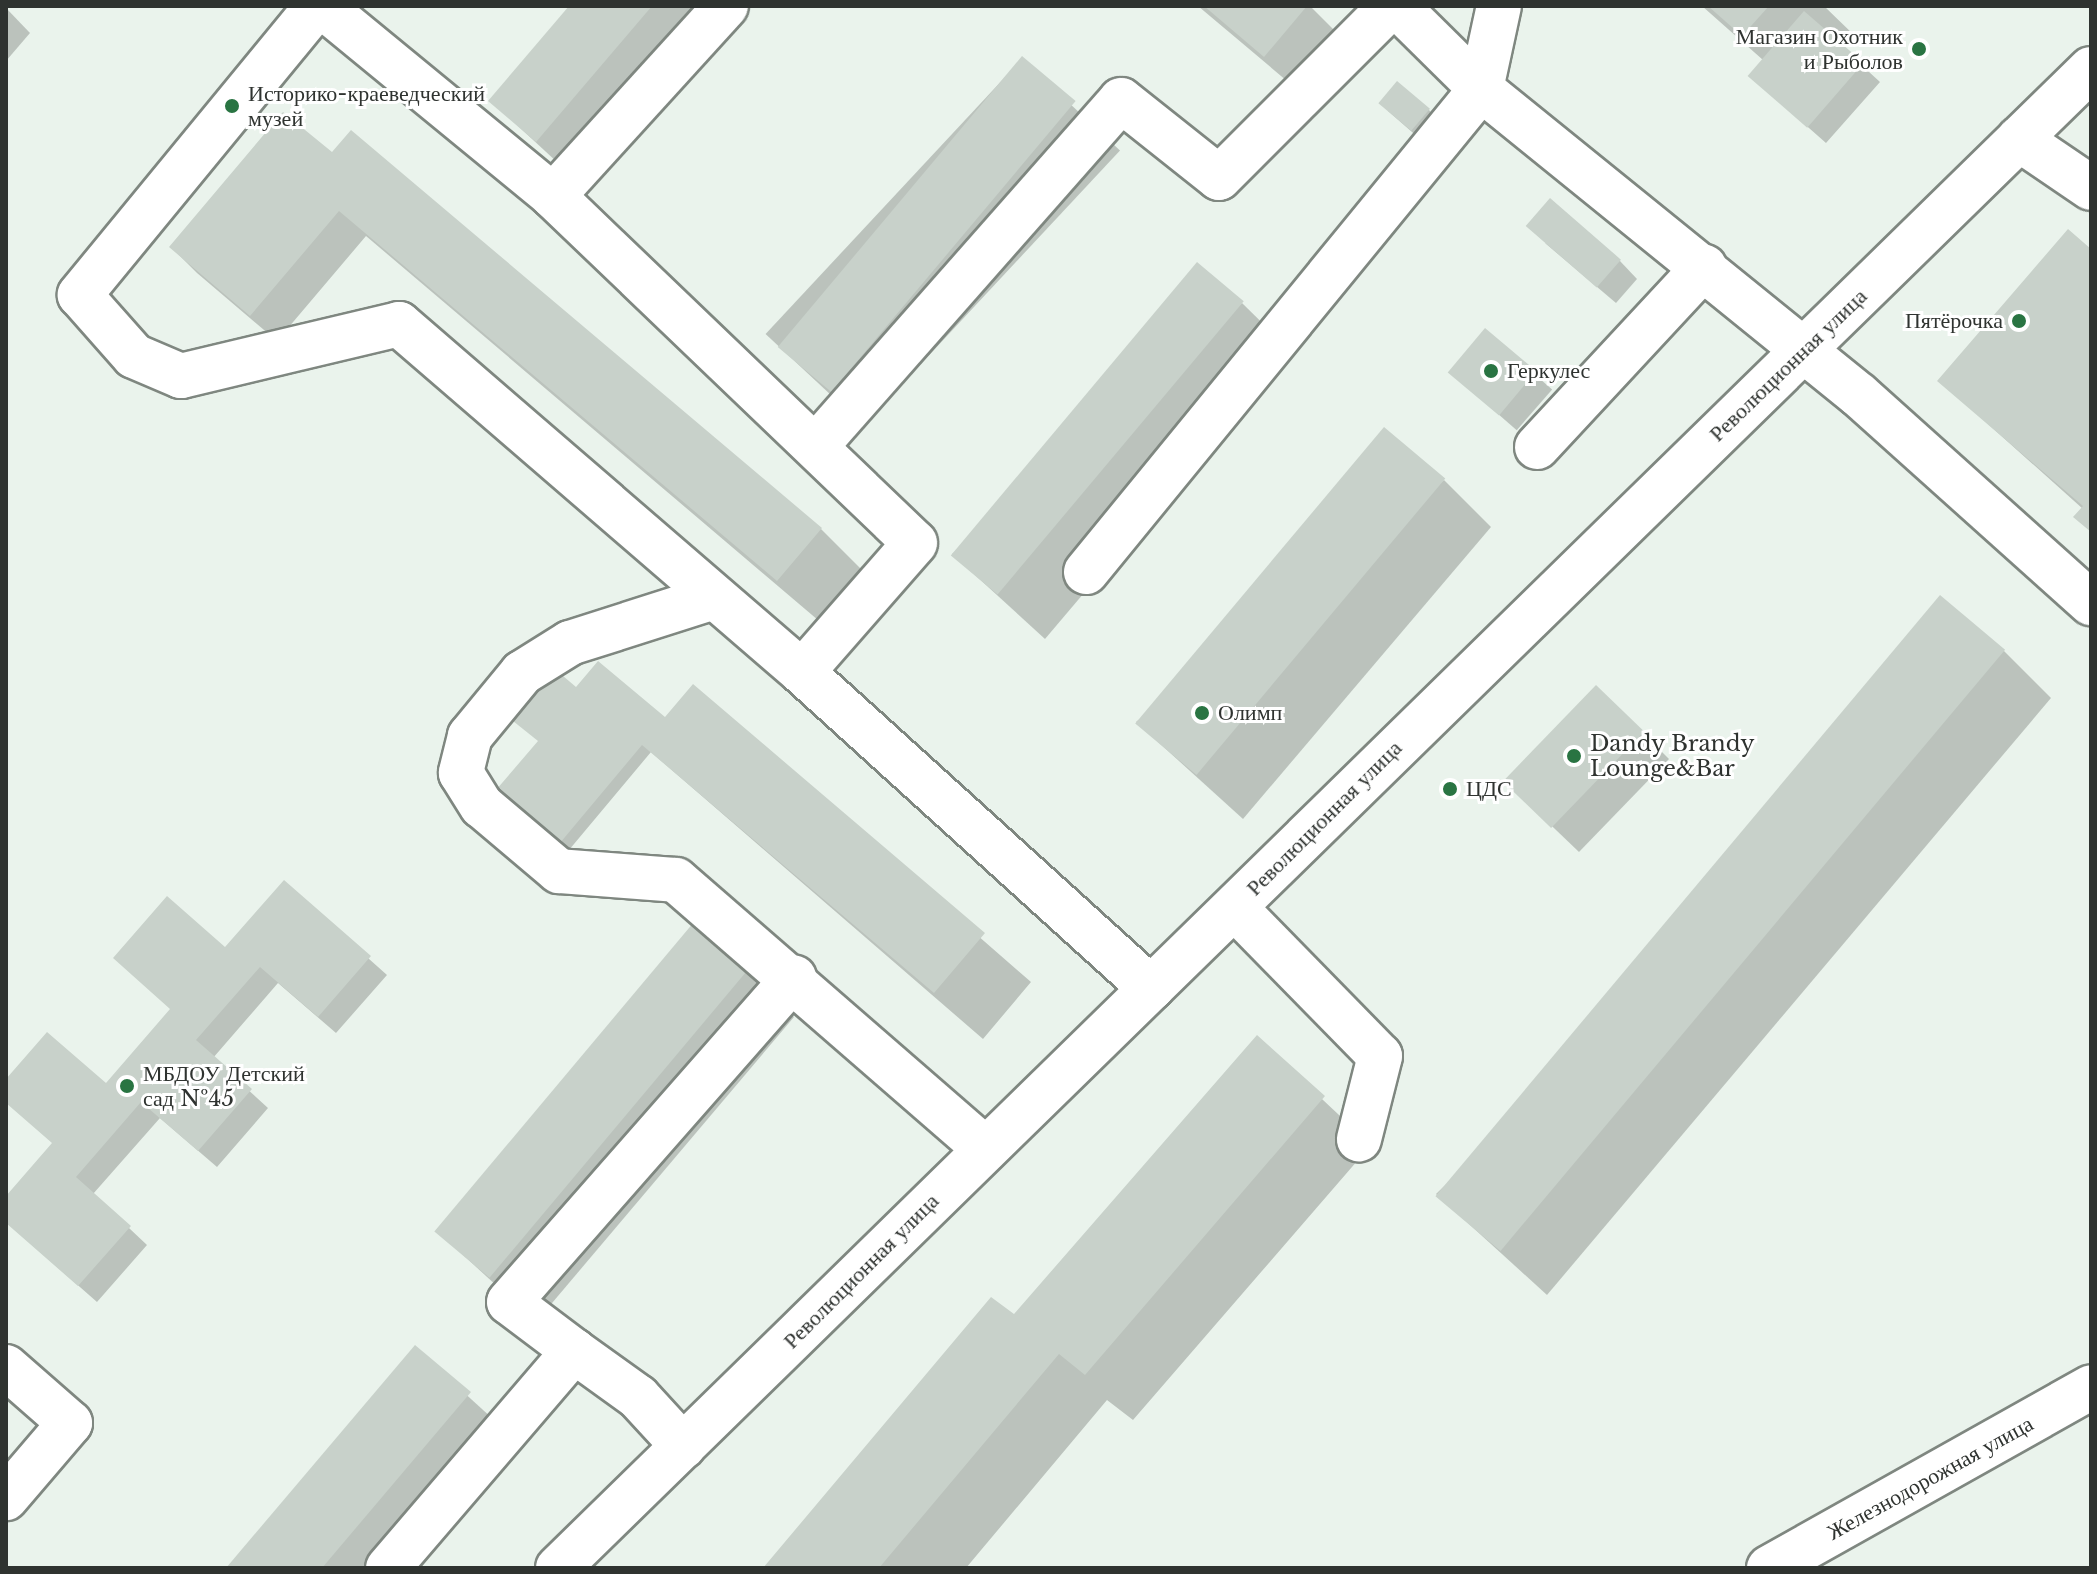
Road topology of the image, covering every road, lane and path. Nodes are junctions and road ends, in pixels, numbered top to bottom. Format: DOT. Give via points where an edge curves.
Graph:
graph roads {
  1 [pos="320,6"];
  2 [pos="726,6"];
  3 [pos="1391,6"];
  4 [pos="1397,6"];
  5 [pos="1499,6"];
  6 [pos="2091,69"];
  7 [pos="1481,89"];
  8 [pos="2019,139"];
  9 [pos="2091,188"];
  10 [pos="553,196"];
  11 [pos="1704,267"];
  12 [pos="1804,351"];
  13 [pos="816,446"];
  14 [pos="1537,447"];
  15 [pos="1086,572"];
  16 [pos="714,597"];
  17 [pos="2091,603"];
  18 [pos="802,672"];
  19 [pos="1235,908"];
  20 [pos="794,978"];
  21 [pos="1151,988"];
  22 [pos="1359,1139"];
  23 [pos="985,1149"];
  24 [pos="574,1351"];
  25 [pos="6,1367"];
  26 [pos="2091,1387"];
  27 [pos="683,1446"];
  28 [pos="6,1498"];
  29 [pos="388,1568"];
  30 [pos="558,1568"];
  31 [pos="1769,1568"];
  1 -- 10 [label="main road"];
  1 -- 16 [label="main road" via="80,295 134,356 181,376 399,324"];
  2 -- 10 [label="main road"];
  3 -- 13 [label="main road" via="1219,178 1121,100"];
  4 -- 7 [label="main road"];
  5 -- 7 [label="main road"];
  6 -- 8 [label="main road, Революционная улица"];
  7 -- 11 [label="main road"];
  7 -- 15 [label="main road"];
  8 -- 9 [label="main road"];
  8 -- 12 [label="main road, Революционная улица"];
  10 -- 13 [label="main road"];
  11 -- 12 [label="main road"];
  11 -- 14 [label="main road"];
  12 -- 17 [label="main road"];
  12 -- 19 [label="main road, Революционная улица"];
  13 -- 18 [label="main road" via="915,543"];
  16 -- 18 [label="main road"];
  16 -- 20 [label="main road" via="570,643 522,673 470,736 461,773 482,806 559,871 676,880"];
  18 -- 21 [label="main road"];
  19 -- 21 [label="main road, Революционная улица"];
  19 -- 22 [label="main road" via="1380,1056"];
  20 -- 23 [label="main road"];
  20 -- 24 [label="main road" via="509,1302"];
  21 -- 23 [label="main road, Революционная улица"];
  23 -- 27 [label="main road, Революционная улица"];
  24 -- 27 [label="main road" via="638,1397"];
  24 -- 29 [label="main road"];
  25 -- 28 [label="main road" via="70,1423"];
  26 -- 31 [label="main road, Железнодорожная улица"];
  27 -- 30 [label="main road, Революционная улица"];
}
